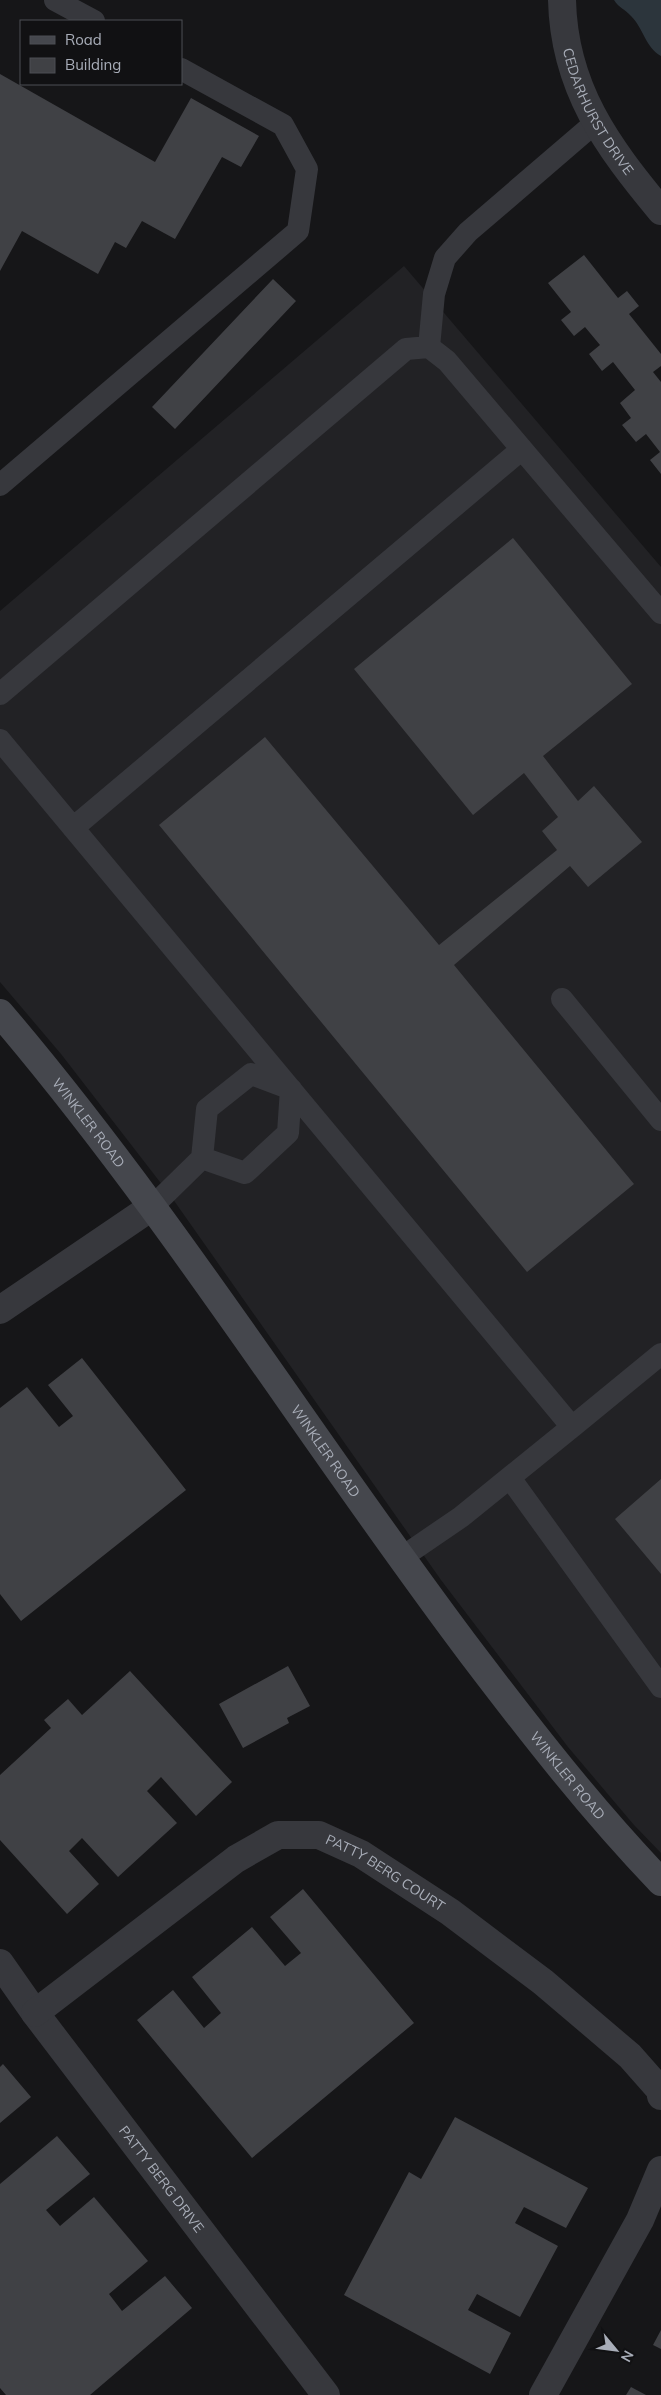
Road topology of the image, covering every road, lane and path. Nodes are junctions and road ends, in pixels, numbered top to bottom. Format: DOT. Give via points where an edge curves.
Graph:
graph roads {
  1 [pos="54,0"];
  2 [pos="562,0"];
  3 [pos="92,20"];
  4 [pos="182,70"];
  5 [pos="596,122"];
  6 [pos="661,211"];
  7 [pos="429,347"];
  8 [pos="522,449"];
  9 [pos="0,485"];
  10 [pos="661,613"];
  11 [pos="0,694"];
  12 [pos="0,740"];
  13 [pos="73,828"];
  14 [pos="562,999"];
  15 [pos="0,1013"];
  16 [pos="291,1089"];
  17 [pos="661,1120"];
  18 [pos="202,1158"];
  19 [pos="153,1206"];
  20 [pos="0,1310"];
  21 [pos="661,1354"];
  22 [pos="572,1428"];
  23 [pos="510,1478"];
  24 [pos="401,1558"];
  25 [pos="661,1687"];
  26 [pos="661,1882"];
  27 [pos="0,1963"];
  28 [pos="35,2012"];
  29 [pos="661,2096"];
  30 [pos="661,2170"];
  31 [pos="326,2395"];
  32 [pos="543,2395"];
  1 -- 3 [label="lane"];
  2 -- 5 [label="street, CEDARHURST DRIVE" via="568,51 581,94"];
  4 -- 9 [label="lane" via="283,125 308,169 298,231"];
  5 -- 6 [label="street, CEDARHURST DRIVE"];
  5 -- 7 [label="lane" via="468,232 445,258 434,294"];
  7 -- 8 [label="lane" via="447,361"];
  7 -- 11 [label="lane" via="406,349"];
  8 -- 10 [label="lane"];
  8 -- 13 [label="lane"];
  12 -- 13 [label="lane"];
  13 -- 16 [label="lane"];
  14 -- 17 [label="lane"];
  15 -- 19 [label="street, WINKLER ROAD"];
  16 -- 18 [label="lane" via="288,1133 244,1173"];
  16 -- 18 [label="lane" via="250,1074 207,1109"];
  16 -- 22 [label="lane"];
  18 -- 19 [label="lane"];
  19 -- 20 [label="street"];
  19 -- 24 [label="street, WINKLER ROAD"];
  21 -- 22 [label="lane"];
  22 -- 23 [label="lane"];
  23 -- 24 [label="lane"];
  23 -- 25 [label="lane"];
  24 -- 26 [label="street, WINKLER ROAD" via="552,1759 618,1838"];
  27 -- 28 [label="street, PATTY BERG DRIVE"];
  28 -- 29 [label="street, PATTY BERG COURT" via="236,1859 278,1835 319,1835 361,1854 402,1879 544,1982 630,2056 660,2090"];
  28 -- 31 [label="street, PATTY BERG DRIVE"];
  30 -- 32 [label="street" via="640,2220"];
}
